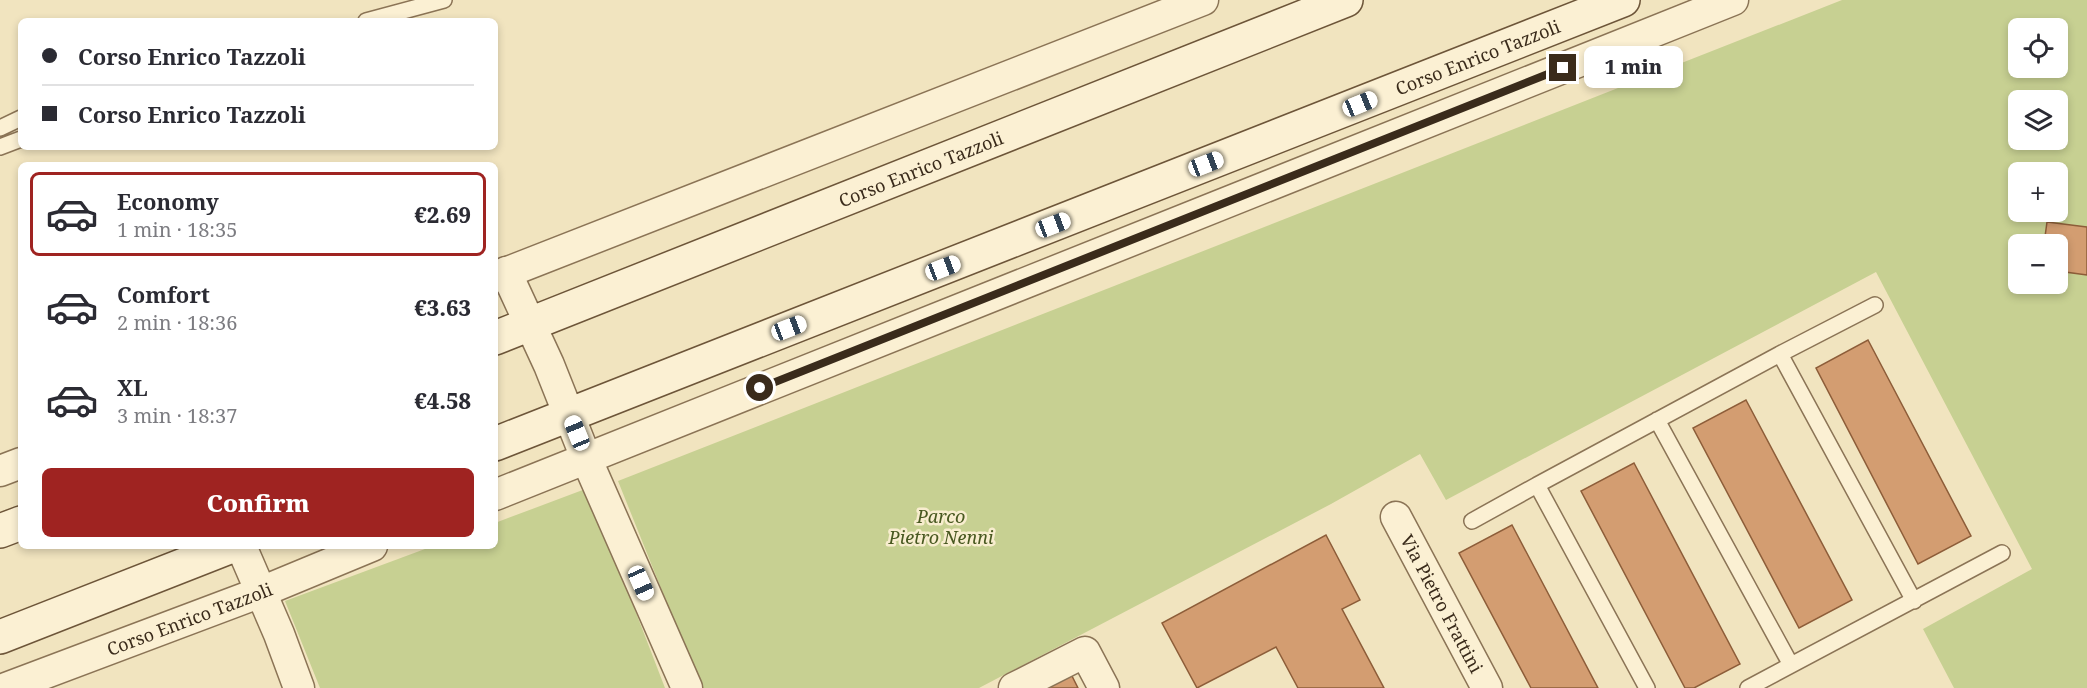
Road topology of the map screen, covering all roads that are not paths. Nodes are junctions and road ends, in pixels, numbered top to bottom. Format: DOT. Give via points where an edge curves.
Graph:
graph roads {
  1 [pos="444,0"];
  2 [pos="1203,0"];
  3 [pos="1347,0"];
  4 [pos="1623,0"];
  5 [pos="1733,0"];
  6 [pos="377,18"];
  7 [pos="18,119"];
  8 [pos="0,128"];
  9 [pos="18,140"];
  10 [pos="0,147"];
  11 [pos="501,275"];
  12 [pos="1875,305"];
  13 [pos="530,324"];
  14 [pos="498,337"];
  15 [pos="1780,354"];
  16 [pos="570,415"];
  17 [pos="1656,420"];
  18 [pos="498,443"];
  19 [pos="586,458"];
  20 [pos="18,464"];
  21 [pos="0,471"];
  22 [pos="1537,485"];
  23 [pos="498,494"];
  24 [pos="1396,517"];
  25 [pos="1472,521"];
  26 [pos="18,524"];
  27 [pos="0,531"];
  28 [pos="224,549"];
  29 [pos="242,549"];
  30 [pos="365,549"];
  31 [pos="2002,554"];
  32 [pos="261,592"];
  33 [pos="1914,601"];
  34 [pos="0,637"];
  35 [pos="1791,665"];
  36 [pos="6,688"];
  37 [pos="299,688"];
  38 [pos="687,688"];
  39 [pos="1014,688"];
  40 [pos="1104,688"];
  41 [pos="1487,688"];
  42 [pos="1647,688"];
  43 [pos="1748,688"];
  1 -- 6 [label="lane"];
  2 -- 11 [label="street"];
  3 -- 13 [label="street, Corso Enrico Tazzoli"];
  4 -- 16 [label="street, Corso Enrico Tazzoli"];
  5 -- 19 [label="street"];
  7 -- 8 [label="lane"];
  9 -- 10 [label="lane"];
  11 -- 13 [label="street"];
  12 -- 15 [label="lane"];
  13 -- 14 [label="street, Corso Enrico Tazzoli"];
  13 -- 16 [label="street"];
  15 -- 17 [label="lane"];
  15 -- 33 [label="lane"];
  16 -- 18 [label="street, Corso Enrico Tazzoli"];
  16 -- 19 [label="street"];
  17 -- 22 [label="lane"];
  17 -- 35 [label="lane"];
  19 -- 23 [label="street"];
  19 -- 38 [label="street"];
  20 -- 21 [label="street"];
  22 -- 25 [label="lane"];
  22 -- 42 [label="lane"];
  24 -- 41 [label="street, Via Pietro Frattini"];
  26 -- 27 [label="street"];
  28 -- 34 [label="street"];
  29 -- 32 [label="street"];
  30 -- 32 [label="street, Corso Enrico Tazzoli"];
  31 -- 33 [label="lane"];
  32 -- 36 [label="street, Corso Enrico Tazzoli"];
  32 -- 37 [label="street"];
  33 -- 35 [label="lane"];
  35 -- 43 [label="lane"];
  39 -- 40 [label="street" via="1084,652"];
}
